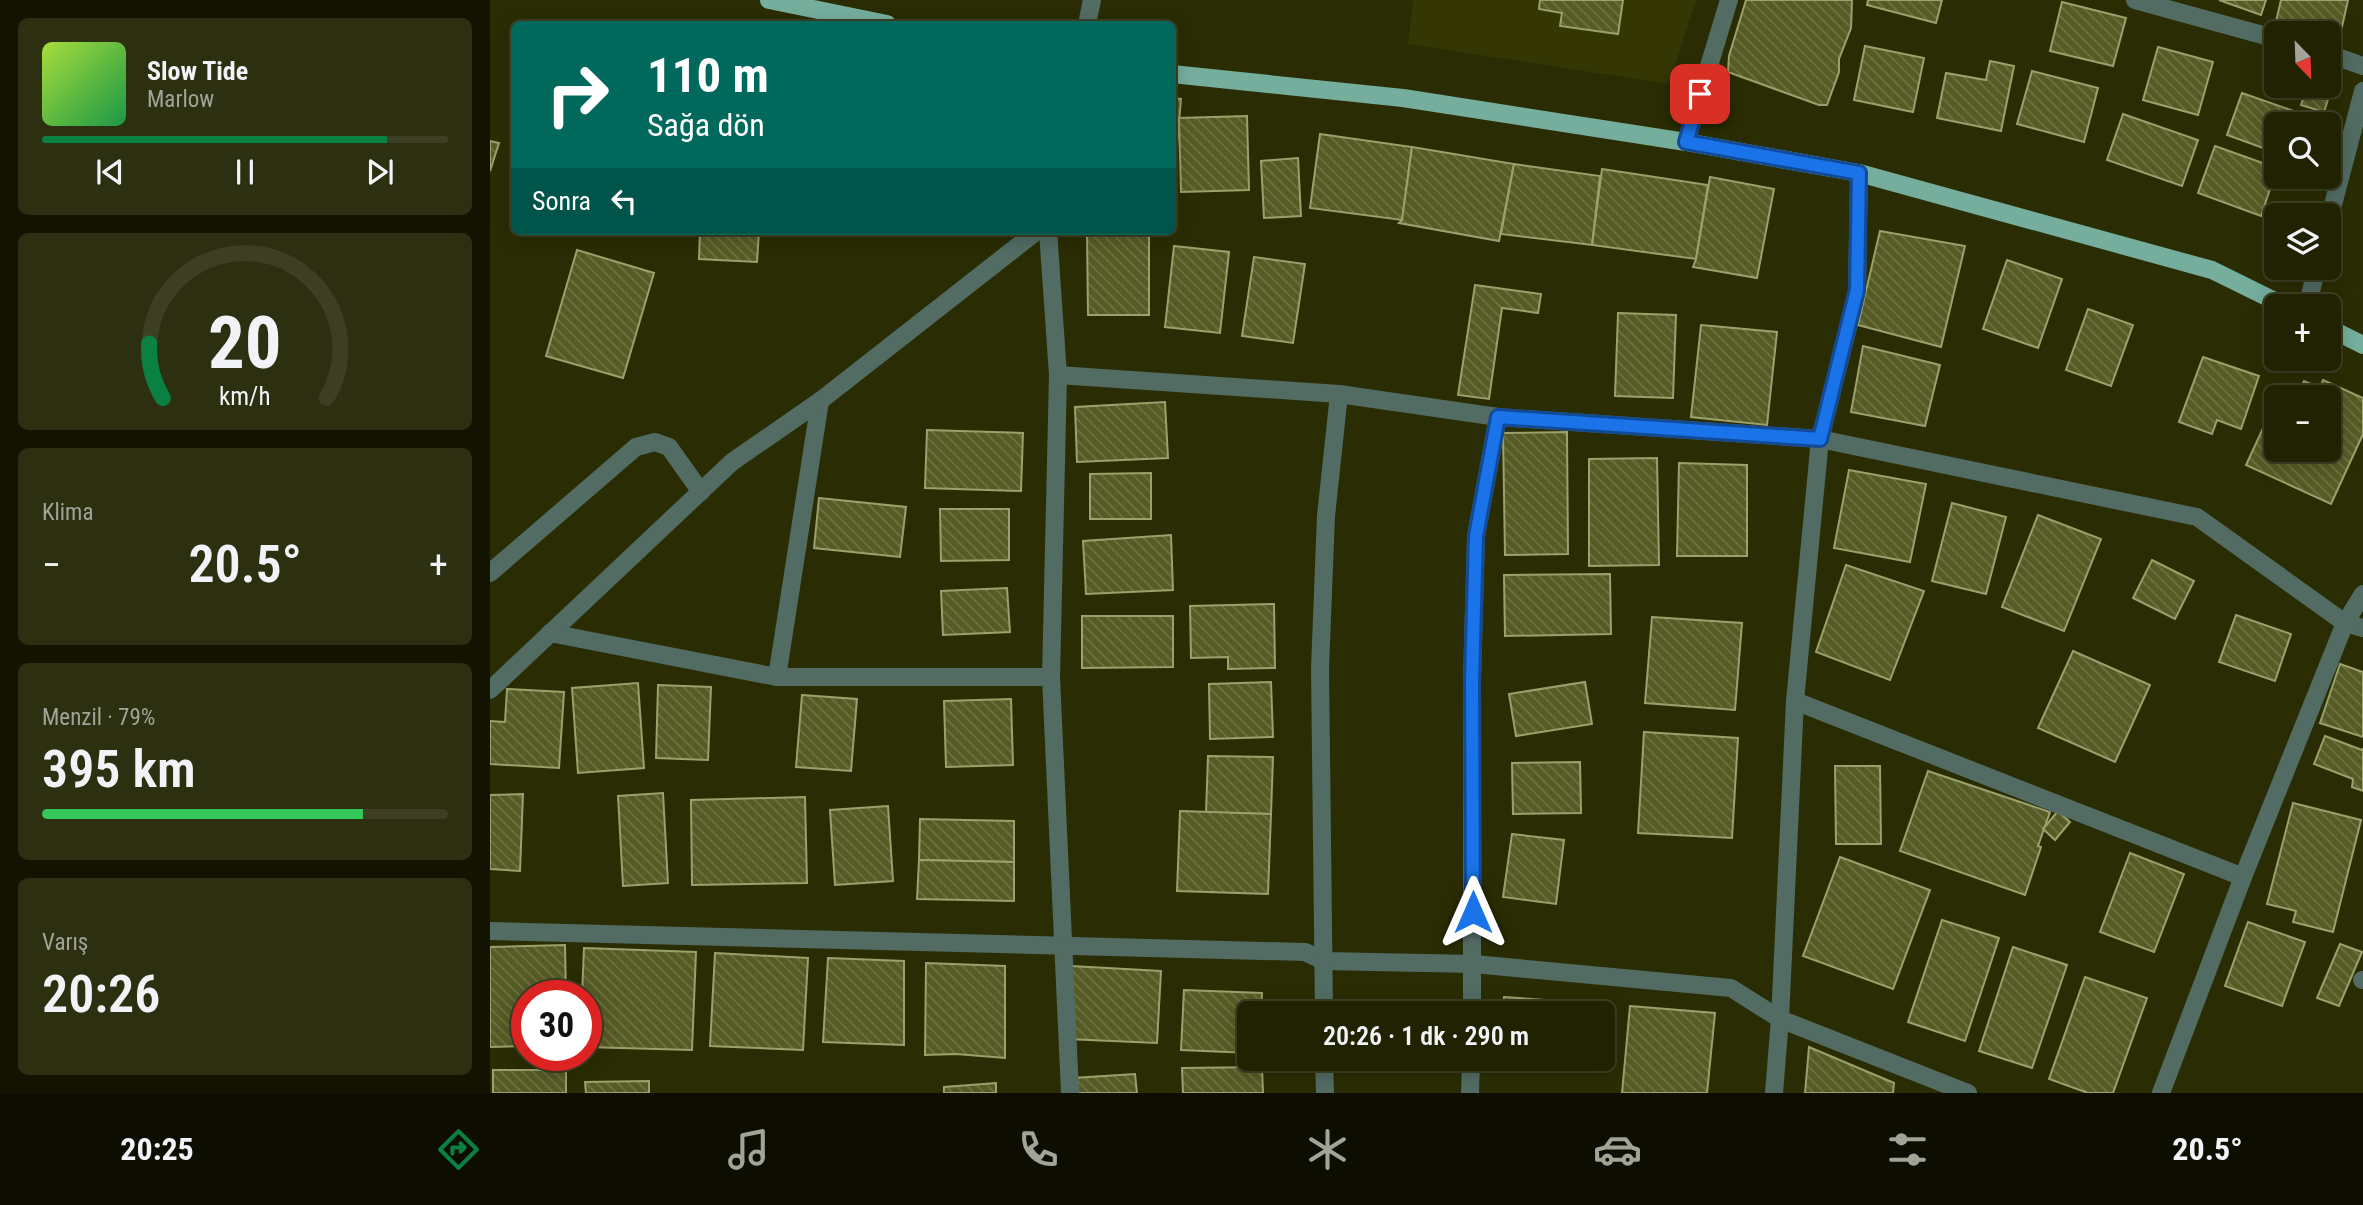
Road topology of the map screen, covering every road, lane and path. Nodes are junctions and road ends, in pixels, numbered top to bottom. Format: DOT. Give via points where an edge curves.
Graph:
graph roads {
  1 [pos="769,0"];
  2 [pos="1092,0"];
  3 [pos="1729,0"];
  4 [pos="2135,0"];
  5 [pos="872,21"];
  6 [pos="1088,21"];
  7 [pos="2264,35"];
  8 [pos="2342,59"];
  9 [pos="2363,66"];
  10 [pos="1176,74"];
  11 [pos="2363,91"];
  12 [pos="1686,142"];
  13 [pos="1859,173"];
  14 [pos="2333,203"];
  15 [pos="1032,235"];
  16 [pos="1048,235"];
  17 [pos="2264,296"];
  18 [pos="2341,334"];
  19 [pos="2363,345"];
  20 [pos="1058,375"];
  21 [pos="1339,394"];
  22 [pos="820,401"];
  23 [pos="1498,417"];
  24 [pos="1820,439"];
  25 [pos="701,492"];
  26 [pos="490,573"];
  27 [pos="2363,593"];
  28 [pos="2345,623"];
  29 [pos="2363,628"];
  30 [pos="550,633"];
  31 [pos="777,677"];
  32 [pos="1051,677"];
  33 [pos="490,690"];
  34 [pos="1795,701"];
  35 [pos="2243,877"];
  36 [pos="490,931"];
  37 [pos="1064,946"];
  38 [pos="1324,961"];
  39 [pos="1474,964"];
  40 [pos="1324,1001"];
  41 [pos="1472,1001"];
  42 [pos="1780,1019"];
  43 [pos="1325,1071"];
  44 [pos="1471,1071"];
  45 [pos="1070,1093"];
  46 [pos="1325,1093"];
  47 [pos="1470,1093"];
  48 [pos="1774,1093"];
  49 [pos="1968,1093"];
  50 [pos="2161,1093"];
  1 -- 5 [label="main road"];
  2 -- 6 [label="street"];
  3 -- 12 [label="street"];
  4 -- 7 [label="street"];
  8 -- 9 [label="street"];
  10 -- 12 [label="main road" via="1403,98"];
  11 -- 14 [label="street"];
  12 -- 13 [label="main road"];
  13 -- 17 [label="main road" via="2212,270"];
  13 -- 24 [label="street" via="1857,290"];
  15 -- 22 [label="street"];
  16 -- 20 [label="street"];
  18 -- 19 [label="main road"];
  20 -- 21 [label="street"];
  20 -- 32 [label="street"];
  21 -- 23 [label="street"];
  21 -- 38 [label="street" via="1326,516 1320,668"];
  22 -- 25 [label="street" via="733,462"];
  22 -- 31 [label="street"];
  23 -- 24 [label="street"];
  23 -- 39 [label="street" via="1476,536"];
  24 -- 28 [label="street" via="2197,517"];
  24 -- 34 [label="street"];
  25 -- 26 [label="street" via="669,447 656,442 636,447"];
  25 -- 30 [label="street"];
  27 -- 28 [label="street"];
  28 -- 29 [label="street"];
  28 -- 35 [label="street"];
  30 -- 31 [label="street"];
  30 -- 33 [label="street"];
  31 -- 32 [label="street"];
  32 -- 37 [label="street"];
  34 -- 35 [label="street"];
  34 -- 42 [label="street"];
  35 -- 50 [label="street"];
  36 -- 37 [label="street"];
  37 -- 38 [label="street" via="1304,952"];
  37 -- 45 [label="street"];
  38 -- 39 [label="street"];
  38 -- 40 [label="street"];
  39 -- 41 [label="street"];
  39 -- 42 [label="street" via="1731,988"];
  42 -- 48 [label="street"];
  42 -- 49 [label="street"];
  43 -- 46 [label="street"];
  44 -- 47 [label="street"];
}
